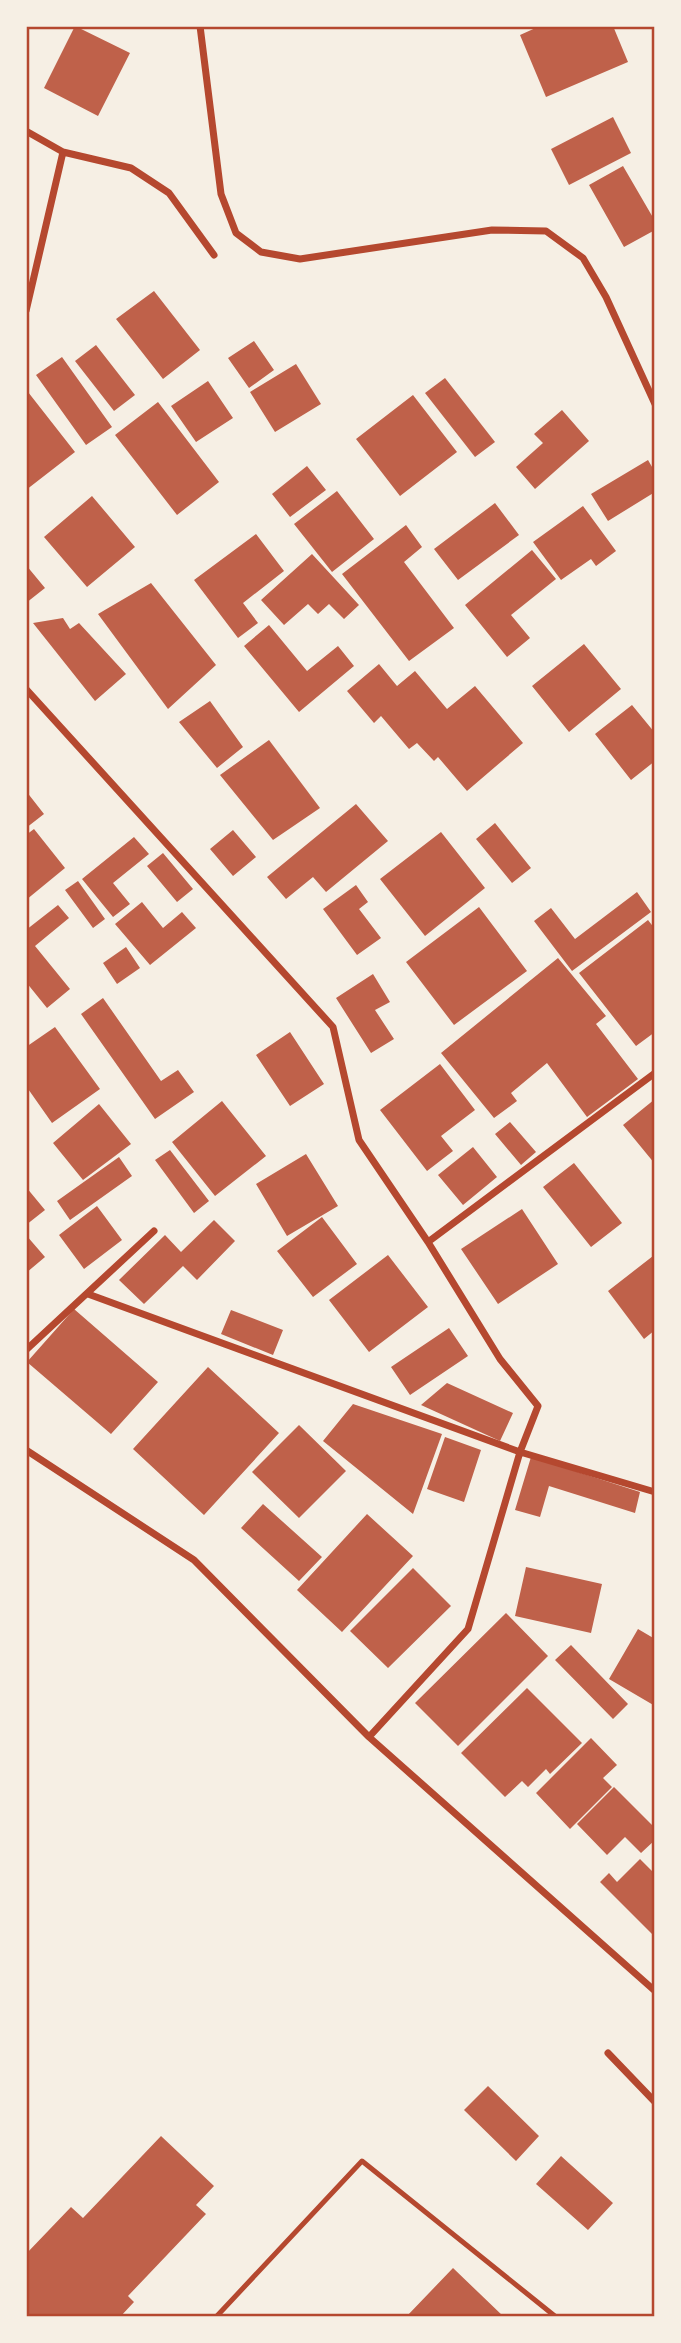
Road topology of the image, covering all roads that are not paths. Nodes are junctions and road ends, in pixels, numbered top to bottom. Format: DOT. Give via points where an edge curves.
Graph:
graph roads {
  1 [pos="200,26"];
  2 [pos="26,131"];
  3 [pos="63,152"];
  4 [pos="214,255"];
  5 [pos="26,311"];
  6 [pos="655,404"];
  7 [pos="26,689"];
  8 [pos="655,1073"];
  9 [pos="154,1231"];
  10 [pos="428,1242"];
  11 [pos="88,1294"];
  12 [pos="26,1350"];
  13 [pos="26,1450"];
  14 [pos="520,1452"];
  15 [pos="655,1492"];
  16 [pos="369,1737"];
  17 [pos="655,1991"];
  18 [pos="608,2053"];
  19 [pos="655,2102"];
  20 [pos="216,2317"];
  21 [pos="556,2317"];
  1 -- 6 [label="street" via="220,194 236,233 261,252 300,259 492,230 546,231 583,258"];
  2 -- 3 [label="street"];
  3 -- 4 [label="street" via="131,168 169,193"];
  3 -- 5 [label="street"];
  7 -- 10 [label="street" via="333,1027 359,1140"];
  8 -- 10 [label="street"];
  9 -- 11 [label="street"];
  10 -- 14 [label="street" via="500,1359 538,1406"];
  11 -- 12 [label="street"];
  11 -- 14 [label="street"];
  13 -- 16 [label="street" via="194,1560"];
  14 -- 15 [label="street"];
  14 -- 16 [label="street" via="468,1629"];
  16 -- 17 [label="street"];
  18 -- 19 [label="street"];
  20 -- 21 [label="lane" via="362,2161"];
}
